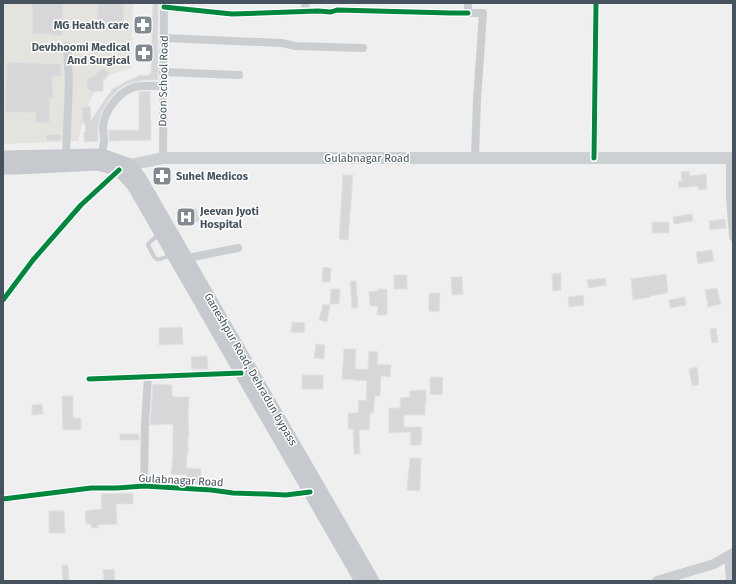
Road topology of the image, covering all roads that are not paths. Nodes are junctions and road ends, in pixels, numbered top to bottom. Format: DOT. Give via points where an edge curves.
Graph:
graph roads {
  1 [pos="468,3"];
  2 [pos="596,3"];
  3 [pos="164,5"];
  4 [pos="305,7"];
  5 [pos="468,13"];
  6 [pos="164,38"];
  7 [pos="67,46"];
  8 [pos="363,48"];
  9 [pos="163,72"];
  10 [pos="239,75"];
  11 [pos="163,86"];
  12 [pos="101,155"];
  13 [pos="66,156"];
  14 [pos="3,157"];
  15 [pos="162,158"];
  16 [pos="475,158"];
  17 [pos="594,158"];
  18 [pos="731,158"];
  19 [pos="124,167"];
  20 [pos="3,168"];
  21 [pos="733,237"];
  22 [pos="238,248"];
  23 [pos="188,258"];
  24 [pos="6,291"];
  25 [pos="3,300"];
  26 [pos="242,373"];
  27 [pos="148,377"];
  28 [pos="89,379"];
  29 [pos="144,486"];
  30 [pos="310,492"];
  31 [pos="3,499"];
  32 [pos="730,555"];
  33 [pos="361,581"];
  34 [pos="373,581"];
  35 [pos="657,581"];
  36 [pos="730,581"];
  1 -- 5 [label="street"];
  2 -- 17 [label="street"];
  3 -- 4 [label="street" via="232,14"];
  3 -- 6 [label="street, Doon School Road"];
  4 -- 5 [label="street" via="331,12 337,10"];
  5 -- 16 [label="street" via="482,13"];
  6 -- 8 [label="street"];
  6 -- 9 [label="street, Doon School Road"];
  7 -- 13 [label="street" via="69,81"];
  9 -- 10 [label="street"];
  9 -- 11 [label="street, Doon School Road"];
  11 -- 12 [label="street" via="133,88 116,100 105,116"];
  11 -- 15 [label="street, Doon School Road"];
  12 -- 13 [label="main road"];
  12 -- 19 [label="main road"];
  13 -- 14 [label="main road"];
  15 -- 16 [label="main road, Gulabnagar Road"];
  15 -- 19 [label="main road, Gulabnagar Road"];
  16 -- 17 [label="main road, Gulabnagar Road"];
  17 -- 18 [label="main road, Gulabnagar Road"];
  18 -- 21 [label="street"];
  19 -- 20 [label="main road, Gulabnagar Road" via="98,164"];
  19 -- 23 [label="main road" via="140,178"];
  19 -- 24 [label="street" via="81,205"];
  19 -- 26 [label="main road, Ganeshpur Road, Dehradun bypass" via="132,186"];
  22 -- 23 [label="street"];
  23 -- 34 [label="main road"];
  24 -- 25 [label="street"];
  26 -- 27 [label="street"];
  26 -- 30 [label="main road, Ganeshpur Road, Dehradun bypass"];
  27 -- 28 [label="street"];
  27 -- 29 [label="street"];
  29 -- 30 [label="street, Gulabnagar Road" via="286,495"];
  29 -- 31 [label="street, Gulabnagar Road" via="91,488"];
  30 -- 33 [label="main road, Ganeshpur Road, Dehradun bypass"];
  32 -- 35 [label="street" via="714,564"];
  32 -- 36 [label="street"];
}
